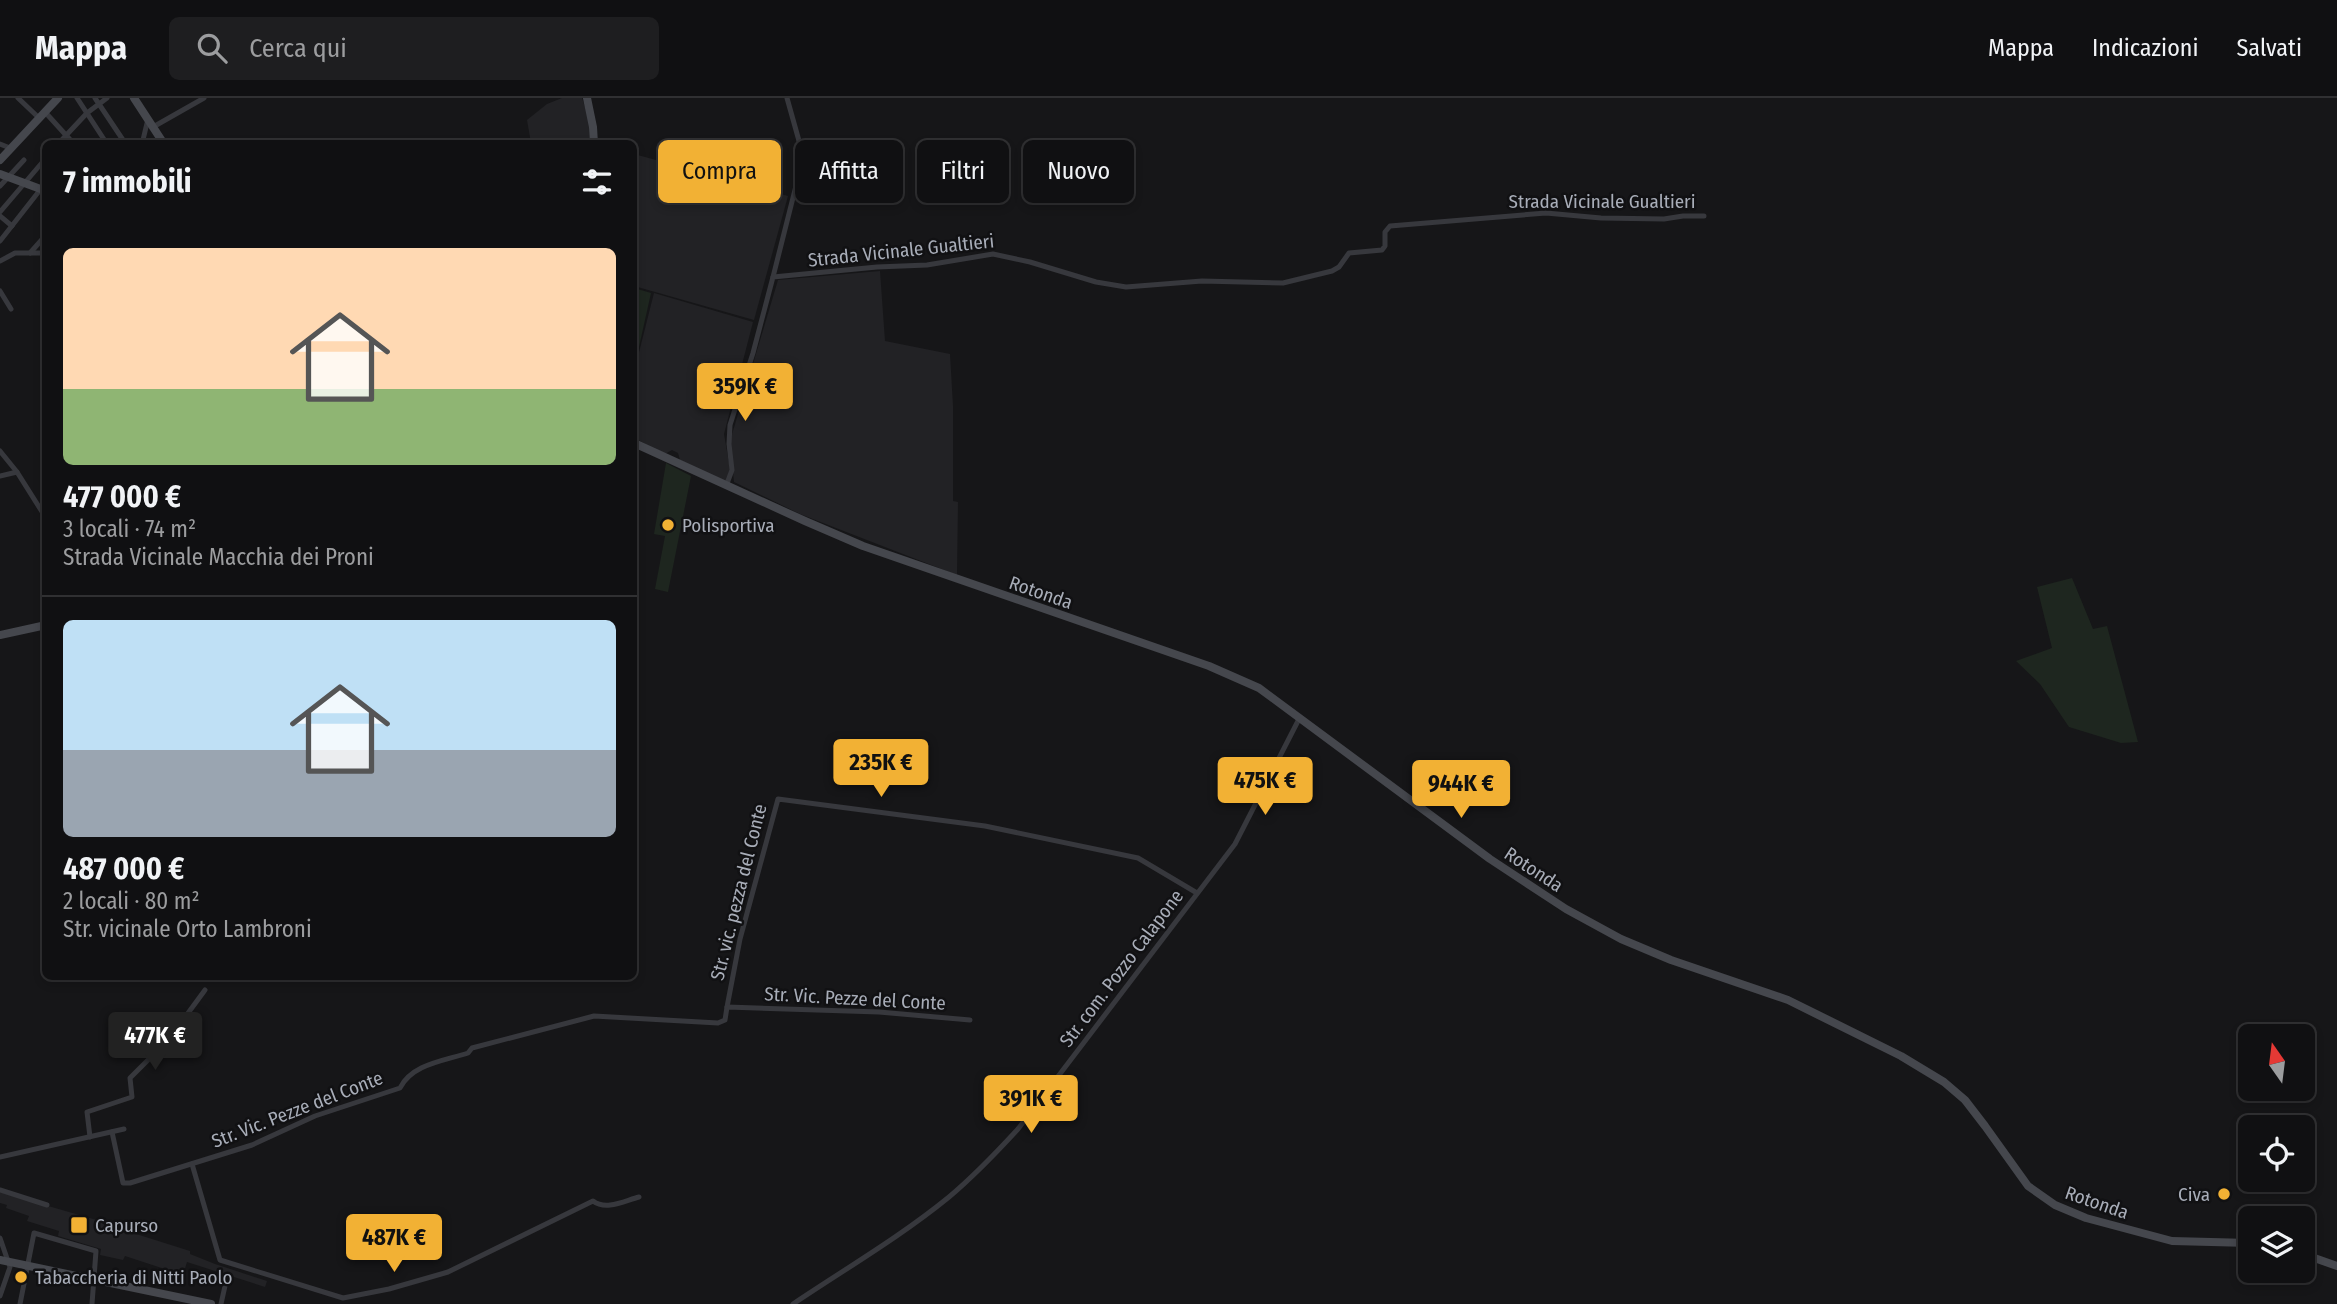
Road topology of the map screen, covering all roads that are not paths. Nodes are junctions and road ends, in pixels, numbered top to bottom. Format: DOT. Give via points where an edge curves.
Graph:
graph roads {
  1 [pos="18,98"];
  2 [pos="58,98"];
  3 [pos="77,98"];
  4 [pos="107,98"];
  5 [pos="134,98"];
  6 [pos="204,98"];
  7 [pos="587,98"];
  8 [pos="787,98"];
  9 [pos="97,101"];
  10 [pos="87,113"];
  11 [pos="42,115"];
  12 [pos="151,123"];
  13 [pos="65,134"];
  14 [pos="61,140"];
  15 [pos="70,140"];
  16 [pos="104,140"];
  17 [pos="122,140"];
  18 [pos="144,140"];
  19 [pos="162,140"];
  20 [pos="594,140"];
  21 [pos="0,144"];
  22 [pos="10,148"];
  23 [pos="0,160"];
  24 [pos="24,160"];
  25 [pos="42,163"];
  26 [pos="4,175"];
  27 [pos="25,183"];
  28 [pos="0,186"];
  29 [pos="42,190"];
  30 [pos="42,191"];
  31 [pos="0,214"];
  32 [pos="1704,216"];
  33 [pos="12,226"];
  34 [pos="42,240"];
  35 [pos="0,241"];
  36 [pos="30,253"];
  37 [pos="42,253"];
  38 [pos="0,261"];
  39 [pos="773,277"];
  40 [pos="0,291"];
  41 [pos="11,309"];
  42 [pos="637,444"];
  43 [pos="0,451"];
  44 [pos="17,472"];
  45 [pos="0,476"];
  46 [pos="726,486"];
  47 [pos="42,513"];
  48 [pos="42,626"];
  49 [pos="0,635"];
  50 [pos="1299,719"];
  51 [pos="1197,893"];
  52 [pos="205,990"];
  53 [pos="727,1007"];
  54 [pos="970,1020"];
  55 [pos="124,1129"];
  56 [pos="112,1132"];
  57 [pos="90,1137"];
  58 [pos="0,1157"];
  59 [pos="192,1164"];
  60 [pos="0,1190"];
  61 [pos="639,1197"];
  62 [pos="47,1205"];
  63 [pos="0,1238"];
  64 [pos="2238,1243"];
  65 [pos="2315,1258"];
  66 [pos="4,1261"];
  67 [pos="27,1266"];
  68 [pos="2337,1266"];
  69 [pos="227,1277"];
  70 [pos="94,1279"];
  71 [pos="0,1296"];
  72 [pos="174,1300"];
  73 [pos="20,1304"];
  74 [pos="92,1304"];
  75 [pos="211,1304"];
  76 [pos="221,1304"];
  77 [pos="793,1304"];
  1 -- 11 [label="street"];
  2 -- 11 [label="main road"];
  3 -- 10 [label="street"];
  4 -- 9 [label="street"];
  5 -- 12 [label="main road"];
  6 -- 12 [label="street"];
  7 -- 20 [label="main road"];
  8 -- 39 [label="street" via="801,148 801,166"];
  9 -- 10 [label="street"];
  9 -- 17 [label="street"];
  10 -- 13 [label="street"];
  10 -- 16 [label="street"];
  11 -- 13 [label="street"];
  11 -- 22 [label="main road"];
  12 -- 18 [label="street"];
  12 -- 19 [label="main road"];
  13 -- 14 [label="street"];
  13 -- 15 [label="street"];
  21 -- 22 [label="street"];
  22 -- 23 [label="main road"];
  24 -- 26 [label="street"];
  25 -- 27 [label="street"];
  26 -- 27 [label="main road"];
  26 -- 28 [label="street"];
  27 -- 29 [label="main road"];
  27 -- 31 [label="street"];
  30 -- 33 [label="street"];
  31 -- 33 [label="street"];
  32 -- 39 [label="street, Strada Vicinale Gualtieri" via="1601,218 1546,213 1390,226 1382,250 1349,253 1332,271 1283,283 1202,281 1126,288 993,254 927,265"];
  33 -- 35 [label="street"];
  34 -- 36 [label="street"];
  36 -- 37 [label="street"];
  36 -- 38 [label="street" via="15,253"];
  39 -- 46 [label="street" via="730,425 732,470"];
  40 -- 41 [label="street"];
  42 -- 46 [label="main road, Rotonda"];
  43 -- 44 [label="street"];
  44 -- 45 [label="street"];
  44 -- 47 [label="street"];
  46 -- 50 [label="main road, Rotonda" via="863,546 1209,666 1259,688"];
  48 -- 49 [label="main road"];
  50 -- 51 [label="street, Str. com. Pozzo Calapone" via="1246,825"];
  50 -- 64 [label="main road, Rotonda" via="1566,909 1671,960 1788,1000 1944,1082 1965,1100 2028,1186 2055,1205 2172,1241"];
  51 -- 53 [label="street, Str. vic. pezza del Conte" via="1138,858 985,826 778,799 740,939"];
  51 -- 77 [label="street, Str. com. Pozzo Calapone" via="1025,1120 983,1167 902,1232"];
  52 -- 57 [label="street" via="169,1039 130,1077 132,1097 87,1112"];
  53 -- 54 [label="street, Str. Vic. Pezze del Conte"];
  53 -- 59 [label="street, Str. Vic. Pezze del Conte" via="725,1020 718,1023 594,1016 472,1048 468,1054 421,1067 406,1076 400,1088"];
  55 -- 56 [label="street"];
  56 -- 57 [label="street"];
  56 -- 59 [label="street, Str. Vic. Pezze del Conte" via="123,1183"];
  57 -- 58 [label="street"];
  59 -- 61 [label="street" via="220,1260 343,1298 455,1269 593,1201 606,1207"];
  60 -- 62 [label="street"];
  63 -- 66 [label="street"];
  65 -- 68 [label="main road"];
  66 -- 67 [label="main road"];
  66 -- 71 [label="street" via="10,1267"];
  67 -- 70 [label="main road"];
  67 -- 70 [label="street" via="34,1233 96,1251"];
  67 -- 73 [label="street"];
  69 -- 76 [label="street"];
  70 -- 72 [label="main road"];
  70 -- 74 [label="street"];
  72 -- 75 [label="main road"];
}
